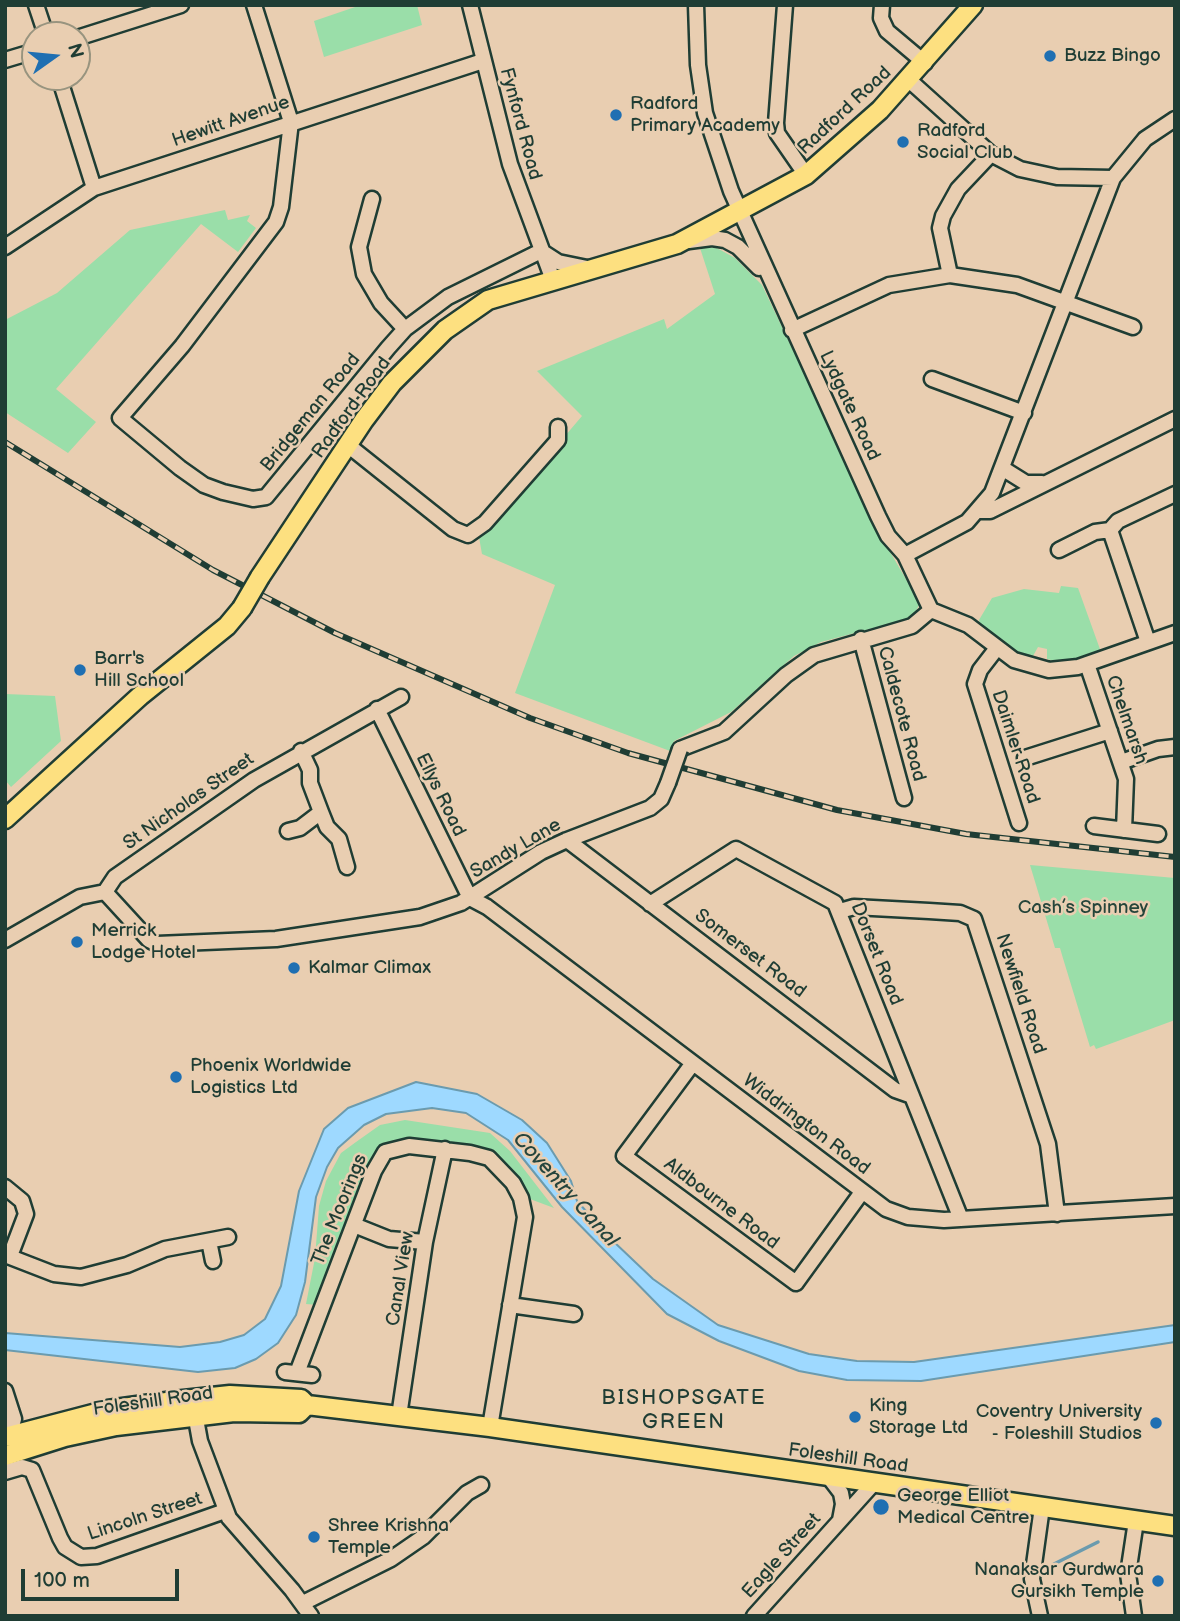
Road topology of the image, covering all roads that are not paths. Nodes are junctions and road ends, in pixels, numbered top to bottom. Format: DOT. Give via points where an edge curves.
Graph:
graph roads {
  1 [pos="181,5"];
  2 [pos="254,5"];
  3 [pos="470,5"];
  4 [pos="696,5"];
  5 [pos="785,5"];
  6 [pos="882,5"];
  7 [pos="973,5"];
  8 [pos="91,34"];
  9 [pos="483,61"];
  10 [pos="925,63"];
  11 [pos="909,80"];
  12 [pos="63,91"];
  13 [pos="1175,119"];
  14 [pos="290,122"];
  15 [pos="991,154"];
  16 [pos="806,175"];
  17 [pos="1113,178"];
  18 [pos="94,188"];
  19 [pos="372,199"];
  20 [pos="739,213"];
  21 [pos="677,244"];
  22 [pos="5,247"];
  23 [pos="541,251"];
  24 [pos="596,270"];
  25 [pos="950,275"];
  26 [pos="553,280"];
  27 [pos="769,280"];
  28 [pos="1066,303"];
  29 [pos="1133,327"];
  30 [pos="405,329"];
  31 [pos="792,330"];
  32 [pos="932,379"];
  33 [pos="1024,413"];
  34 [pos="1175,419"];
  35 [pos="558,427"];
  36 [pos="349,446"];
  37 [pos="1002,468"];
  38 [pos="1044,482"];
  39 [pos="1175,494"];
  40 [pos="978,511"];
  41 [pos="1111,530"];
  42 [pos="1059,550"];
  43 [pos="905,555"];
  44 [pos="931,610"];
  45 [pos="1175,633"];
  46 [pos="861,639"];
  47 [pos="1148,642"];
  48 [pos="997,648"];
  49 [pos="1087,664"];
  50 [pos="401,697"];
  51 [pos="377,709"];
  52 [pos="1110,731"];
  53 [pos="1175,747"];
  54 [pos="300,751"];
  55 [pos="1025,758"];
  56 [pos="1121,762"];
  57 [pos="904,798"];
  58 [pos="320,812"];
  59 [pos="5,820"];
  60 [pos="1019,823"];
  61 [pos="1094,826"];
  62 [pos="1124,830"];
  63 [pos="288,831"];
  64 [pos="1158,834"];
  65 [pos="567,840"];
  66 [pos="347,867"];
  67 [pos="105,892"];
  68 [pos="470,898"];
  69 [pos="650,904"];
  70 [pos="840,911"];
  71 [pos="5,940"];
  72 [pos="693,1063"];
  73 [pos="912,1096"];
  74 [pos="445,1150"];
  75 [pos="5,1187"];
  76 [pos="862,1192"];
  77 [pos="1175,1206"];
  78 [pos="1057,1214"];
  79 [pos="961,1219"];
  80 [pos="354,1225"];
  81 [pos="228,1237"];
  82 [pos="209,1241"];
  83 [pos="425,1242"];
  84 [pos="8,1255"];
  85 [pos="213,1261"];
  86 [pos="510,1305"];
  87 [pos="574,1314"];
  88 [pos="298,1374"];
  89 [pos="5,1391"];
  90 [pos="194,1408"];
  91 [pos="399,1416"];
  92 [pos="490,1427"];
  93 [pos="10,1431"];
  94 [pos="5,1456"];
  95 [pos="5,1472"];
  96 [pos="828,1476"];
  97 [pos="873,1484"];
  98 [pos="481,1485"];
  99 [pos="1042,1507"];
  100 [pos="225,1511"];
  101 [pos="1136,1521"];
  102 [pos="839,1522"];
  103 [pos="1175,1526"];
  104 [pos="307,1609"];
  105 [pos="754,1616"];
  106 [pos="1040,1616"];
  107 [pos="1135,1616"];
  1 -- 8 [label="street"];
  2 -- 14 [label="street"];
  3 -- 9 [label="street, Fynford Road"];
  4 -- 20 [label="street, Lydgate Road" via="705,113"];
  5 -- 16 [label="street" via="777,133"];
  6 -- 10 [label="street" via="881,19 887,31"];
  7 -- 10 [label="main road, Radford Road"];
  9 -- 14 [label="street, Hewitt Avenue"];
  9 -- 23 [label="street, Fynford Road" via="510,164"];
  10 -- 11 [label="main road, Radford Road"];
  11 -- 15 [label="street"];
  11 -- 16 [label="main road, Radford Road"];
  12 -- 18 [label="street"];
  13 -- 17 [label="street" via="1146,139"];
  14 -- 18 [label="street, Hewitt Avenue"];
  14 -- 30 [label="street, Bridgeman Road" via="283,200 276,222 182,346 120,418 204,485 253,499 266,497"];
  15 -- 17 [label="street" via="1020,169 1057,177"];
  15 -- 25 [label="street" via="958,189 943,216 940,228"];
  16 -- 20 [label="main road, Radford Road"];
  17 -- 28 [label="street"];
  18 -- 22 [label="street, Hewitt Avenue"];
  19 -- 30 [label="street" via="359,247 364,274 380,302"];
  20 -- 21 [label="main road, Radford Road"];
  20 -- 27 [label="street, Lydgate Road"];
  21 -- 24 [label="main road, Radford Road"];
  21 -- 27 [label="street" via="700,238 725,240 738,247"];
  23 -- 24 [label="street" via="558,262"];
  23 -- 26 [label="street, Fynford Road"];
  23 -- 30 [label="street, Bridgeman Road" via="470,284"];
  24 -- 26 [label="main road, Radford Road"];
  25 -- 28 [label="street" via="1006,282"];
  25 -- 31 [label="street" via="889,285"];
  26 -- 36 [label="main road, Radford Road" via="488,300 445,330 393,383"];
  27 -- 31 [label="street, Lydgate Road"];
  28 -- 29 [label="street"];
  28 -- 33 [label="street"];
  31 -- 43 [label="street, Lydgate Road" via="883,526"];
  32 -- 33 [label="street"];
  33 -- 37 [label="street"];
  34 -- 38 [label="street"];
  35 -- 36 [label="street" via="558,440 485,523 468,535 453,529"];
  36 -- 59 [label="main road, Radford Road, bridge" via="227,626 140,696"];
  37 -- 38 [label="street" via="1026,483"];
  37 -- 40 [label="street"];
  38 -- 40 [label="street" via="990,511"];
  39 -- 41 [label="street" via="1118,522"];
  40 -- 43 [label="street" via="967,522"];
  41 -- 42 [label="street" via="1066,543"];
  41 -- 47 [label="street"];
  43 -- 44 [label="street, Lydgate Road"];
  44 -- 46 [label="street, Sandy Lane" via="912,626"];
  44 -- 48 [label="street" via="968,625"];
  45 -- 47 [label="street"];
  46 -- 57 [label="street, Caldecote Road"];
  46 -- 65 [label="street, Sandy Lane, bridge" via="814,655 724,732 680,749 661,799 650,808"];
  47 -- 49 [label="street"];
  48 -- 49 [label="street" via="1032,667 1068,670"];
  48 -- 60 [label="street, Daimler Road" via="975,684"];
  49 -- 52 [label="street, Chelmarsh"];
  50 -- 51 [label="street, St Nicholas Street"];
  51 -- 54 [label="street, St Nicholas Street"];
  51 -- 68 [label="street, Ellys Road"];
  52 -- 55 [label="street"];
  52 -- 56 [label="street, Chelmarsh"];
  53 -- 56 [label="street"];
  54 -- 58 [label="street" via="310,770"];
  54 -- 67 [label="street, St Nicholas Street" via="115,877"];
  56 -- 62 [label="street, Chelmarsh" via="1127,785"];
  58 -- 63 [label="street" via="300,828"];
  58 -- 66 [label="street" via="339,839"];
  61 -- 62 [label="street"];
  62 -- 64 [label="street"];
  65 -- 68 [label="street, Sandy Lane"];
  65 -- 69 [label="street, Somerset Road"];
  67 -- 68 [label="street, Sandy Lane" via="149,940 172,945 306,936 421,916"];
  67 -- 71 [label="street, St Nicholas Street" via="80,897"];
  68 -- 72 [label="street, Widdrington Road"];
  69 -- 70 [label="street, Dorset Road" via="736,849 835,903"];
  69 -- 73 [label="street, Somerset Road" via="895,1090"];
  70 -- 73 [label="street, Dorset Road"];
  70 -- 78 [label="street, Newfield Road" via="854,907 929,911 974,919 1048,1144"];
  72 -- 76 [label="street, Widdrington Road"];
  72 -- 76 [label="street, Aldbourne Road" via="624,1156 796,1283"];
  73 -- 79 [label="street, Dorset Road"];
  74 -- 80 [label="street, The Moorings" via="401,1146 385,1152"];
  74 -- 83 [label="street, Canal View"];
  74 -- 86 [label="street, The Moorings" via="489,1158 522,1198 525,1217"];
  75 -- 84 [label="street" via="22,1201 26,1214"];
  76 -- 79 [label="street, Widdrington Road" via="897,1214"];
  77 -- 78 [label="street, Widdrington Road"];
  78 -- 79 [label="street, Widdrington Road"];
  80 -- 83 [label="street" via="389,1239"];
  80 -- 88 [label="street, The Moorings"];
  81 -- 82 [label="street"];
  82 -- 84 [label="street" via="165,1249 81,1277 54,1274"];
  82 -- 85 [label="street"];
  83 -- 91 [label="street, Canal View"];
  86 -- 87 [label="street"];
  86 -- 92 [label="street, The Moorings"];
  89 -- 93 [label="street"];
  90 -- 91 [label="main road, Foleshill Road" via="299,1413 307,1405"];
  90 -- 93 [label="main road, Foleshill Road" via="108,1410"];
  90 -- 94 [label="main road, Foleshill Road" via="65,1437"];
  90 -- 100 [label="street"];
  91 -- 92 [label="main road, Foleshill Road"];
  92 -- 96 [label="main road, Foleshill Road"];
  95 -- 100 [label="street, Lincoln Street" via="22,1467 32,1471 65,1547 81,1557 97,1556"];
  96 -- 97 [label="main road, Foleshill Road"];
  96 -- 102 [label="street, Eagle Street" via="841,1493"];
  97 -- 99 [label="main road, Foleshill Road"];
  97 -- 102 [label="street, Eagle Street"];
  98 -- 104 [label="street" via="423,1537"];
  99 -- 101 [label="main road, Foleshill Road"];
  99 -- 106 [label="street" via="1032,1580"];
  100 -- 104 [label="street" via="238,1532"];
  101 -- 103 [label="main road, Foleshill Road"];
  101 -- 107 [label="street" via="1128,1574"];
  102 -- 105 [label="street, Eagle Street"];
}
